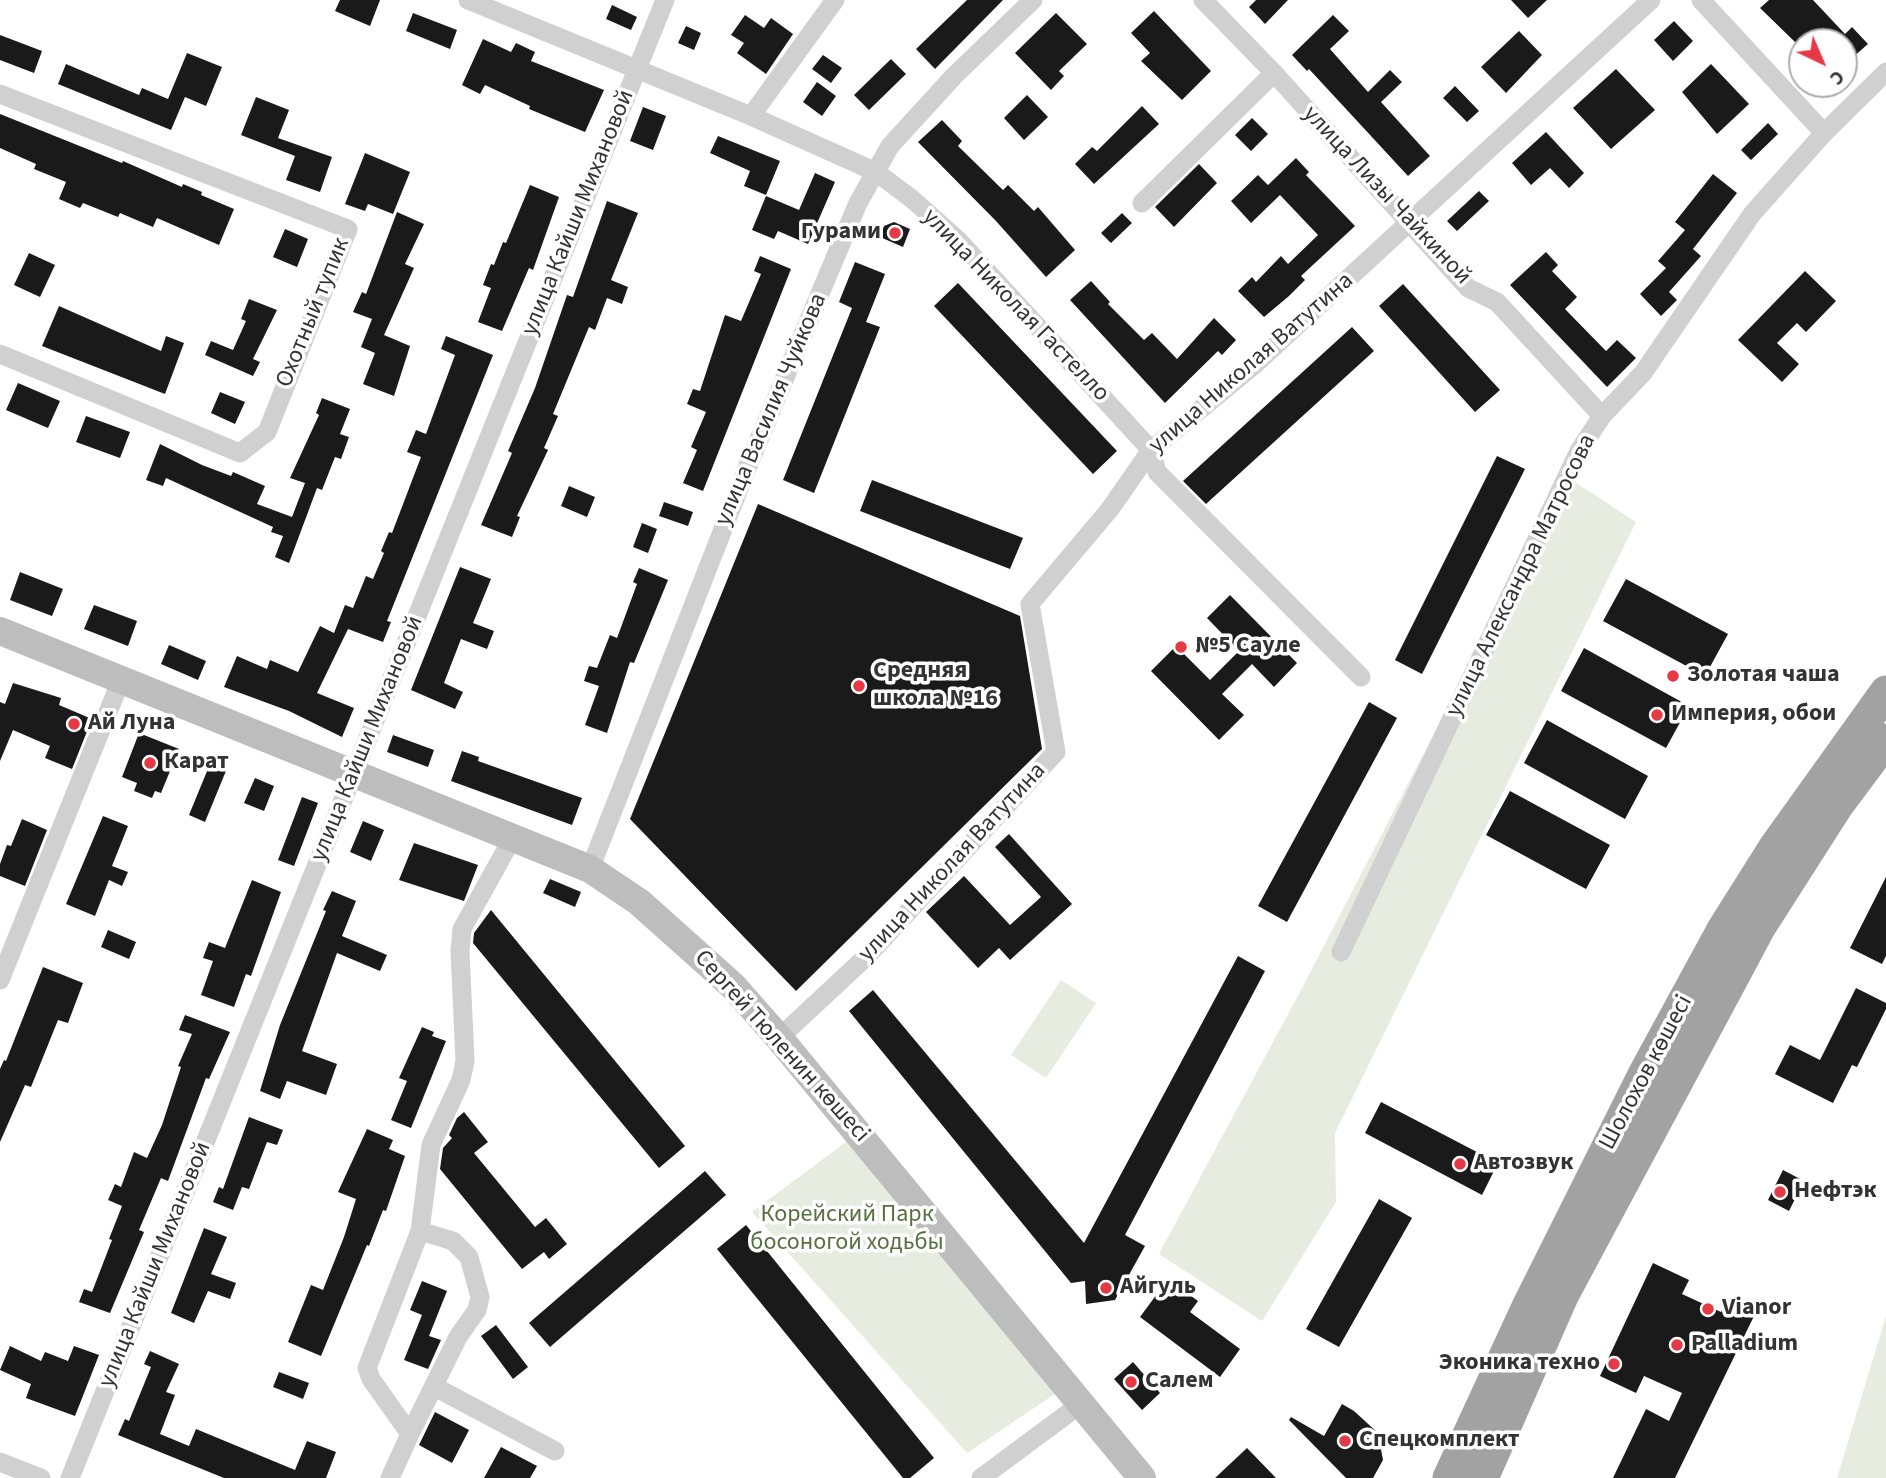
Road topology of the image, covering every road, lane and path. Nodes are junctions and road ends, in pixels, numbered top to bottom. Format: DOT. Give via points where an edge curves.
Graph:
graph roads {
  1 [pos="468,0"];
  2 [pos="665,0"];
  3 [pos="835,0"];
  4 [pos="1033,0"];
  5 [pos="1203,0"];
  6 [pos="1651,0"];
  7 [pos="1701,0"];
  8 [pos="638,67"];
  9 [pos="1886,72"];
  10 [pos="1274,73"];
  11 [pos="0,94"];
  12 [pos="751,116"];
  13 [pos="1824,133"];
  14 [pos="876,172"];
  15 [pos="1142,203"];
  16 [pos="1407,222"];
  17 [pos="0,354"];
  18 [pos="1602,416"];
  19 [pos="1151,450"];
  20 [pos="0,631"];
  21 [pos="1361,677"];
  22 [pos="121,680"];
  23 [pos="1886,692"];
  24 [pos="1886,740"];
  25 [pos="353,775"];
  26 [pos="513,837"];
  27 [pos="590,869"];
  28 [pos="1340,952"];
  29 [pos="0,980"];
  30 [pos="779,1038"];
  31 [pos="420,1231"];
  32 [pos="435,1387"];
  33 [pos="1082,1403"];
  34 [pos="410,1434"];
  35 [pos="555,1451"];
  36 [pos="0,1462"];
  37 [pos="41,1478"];
  38 [pos="70,1478"];
  39 [pos="390,1478"];
  40 [pos="981,1478"];
  41 [pos="1142,1478"];
  42 [pos="1449,1478"];
  43 [pos="1482,1478"];
  1 -- 8 [label="street, улица Николая Гастелло"];
  2 -- 8 [label="street, улица Кайши Михановой"];
  3 -- 12 [label="street"];
  4 -- 14 [label="street, улица Василия Чуйкова" via="890,146"];
  5 -- 10 [label="street, улица Лизы Чайкиной"];
  6 -- 16 [label="street, улица Николая Ватутина"];
  7 -- 13 [label="street"];
  8 -- 12 [label="street, улица Николая Гастелло"];
  8 -- 25 [label="street, улица Кайши Михановой"];
  9 -- 13 [label="street, улица Александра Матросова"];
  10 -- 15 [label="street"];
  10 -- 16 [label="street, улица Лизы Чайкиной"];
  11 -- 17 [label="street, Охотный тупик" via="348,229 267,432 240,453"];
  12 -- 14 [label="street, улица Николая Гастелло"];
  13 -- 18 [label="street, улица Александра Матросова" via="1752,214 1643,373"];
  14 -- 19 [label="street, улица Николая Гастелло" via="958,240"];
  14 -- 27 [label="street, улица Василия Чуйкова" via="858,203 745,472"];
  16 -- 18 [label="street, улица Лизы Чайкиной" via="1468,288 1497,302"];
  16 -- 19 [label="street, улица Николая Ватутина" via="1253,366"];
  18 -- 28 [label="street, улица Александра Матросова" via="1579,451"];
  19 -- 21 [label="street, улица Николая Гастелло" via="1157,472"];
  19 -- 30 [label="street, улица Николая Ватутина" via="1110,509 1030,604 1056,752 868,955"];
  20 -- 22 [label="main road, Сергей Тюленин көшесі"];
  22 -- 25 [label="main road, Сергей Тюленин көшесі"];
  22 -- 29 [label="street"];
  23 -- 42 [label="highway, Шолохов көшесі" via="1775,847 1724,928 1645,1073"];
  24 -- 43 [label="highway, Шолохов көшесі" via="1760,926 1562,1296"];
  25 -- 26 [label="main road, Сергей Тюленин көшесі"];
  25 -- 38 [label="street, улица Кайши Михановой"];
  26 -- 27 [label="main road, Сергей Тюленин көшесі"];
  26 -- 31 [label="street" via="463,929 465,1061 431,1145"];
  27 -- 30 [label="main road, Сергей Тюленин көшесі" via="685,941"];
  30 -- 33 [label="main road, Сергей Тюленин көшесі"];
  31 -- 32 [label="street" via="453,1241 469,1258 480,1297"];
  31 -- 34 [label="street" via="368,1368"];
  32 -- 34 [label="street"];
  32 -- 35 [label="street"];
  33 -- 40 [label="street"];
  33 -- 41 [label="main road, Сергей Тюленин көшесі"];
  34 -- 39 [label="street"];
  36 -- 37 [label="street"];
}
